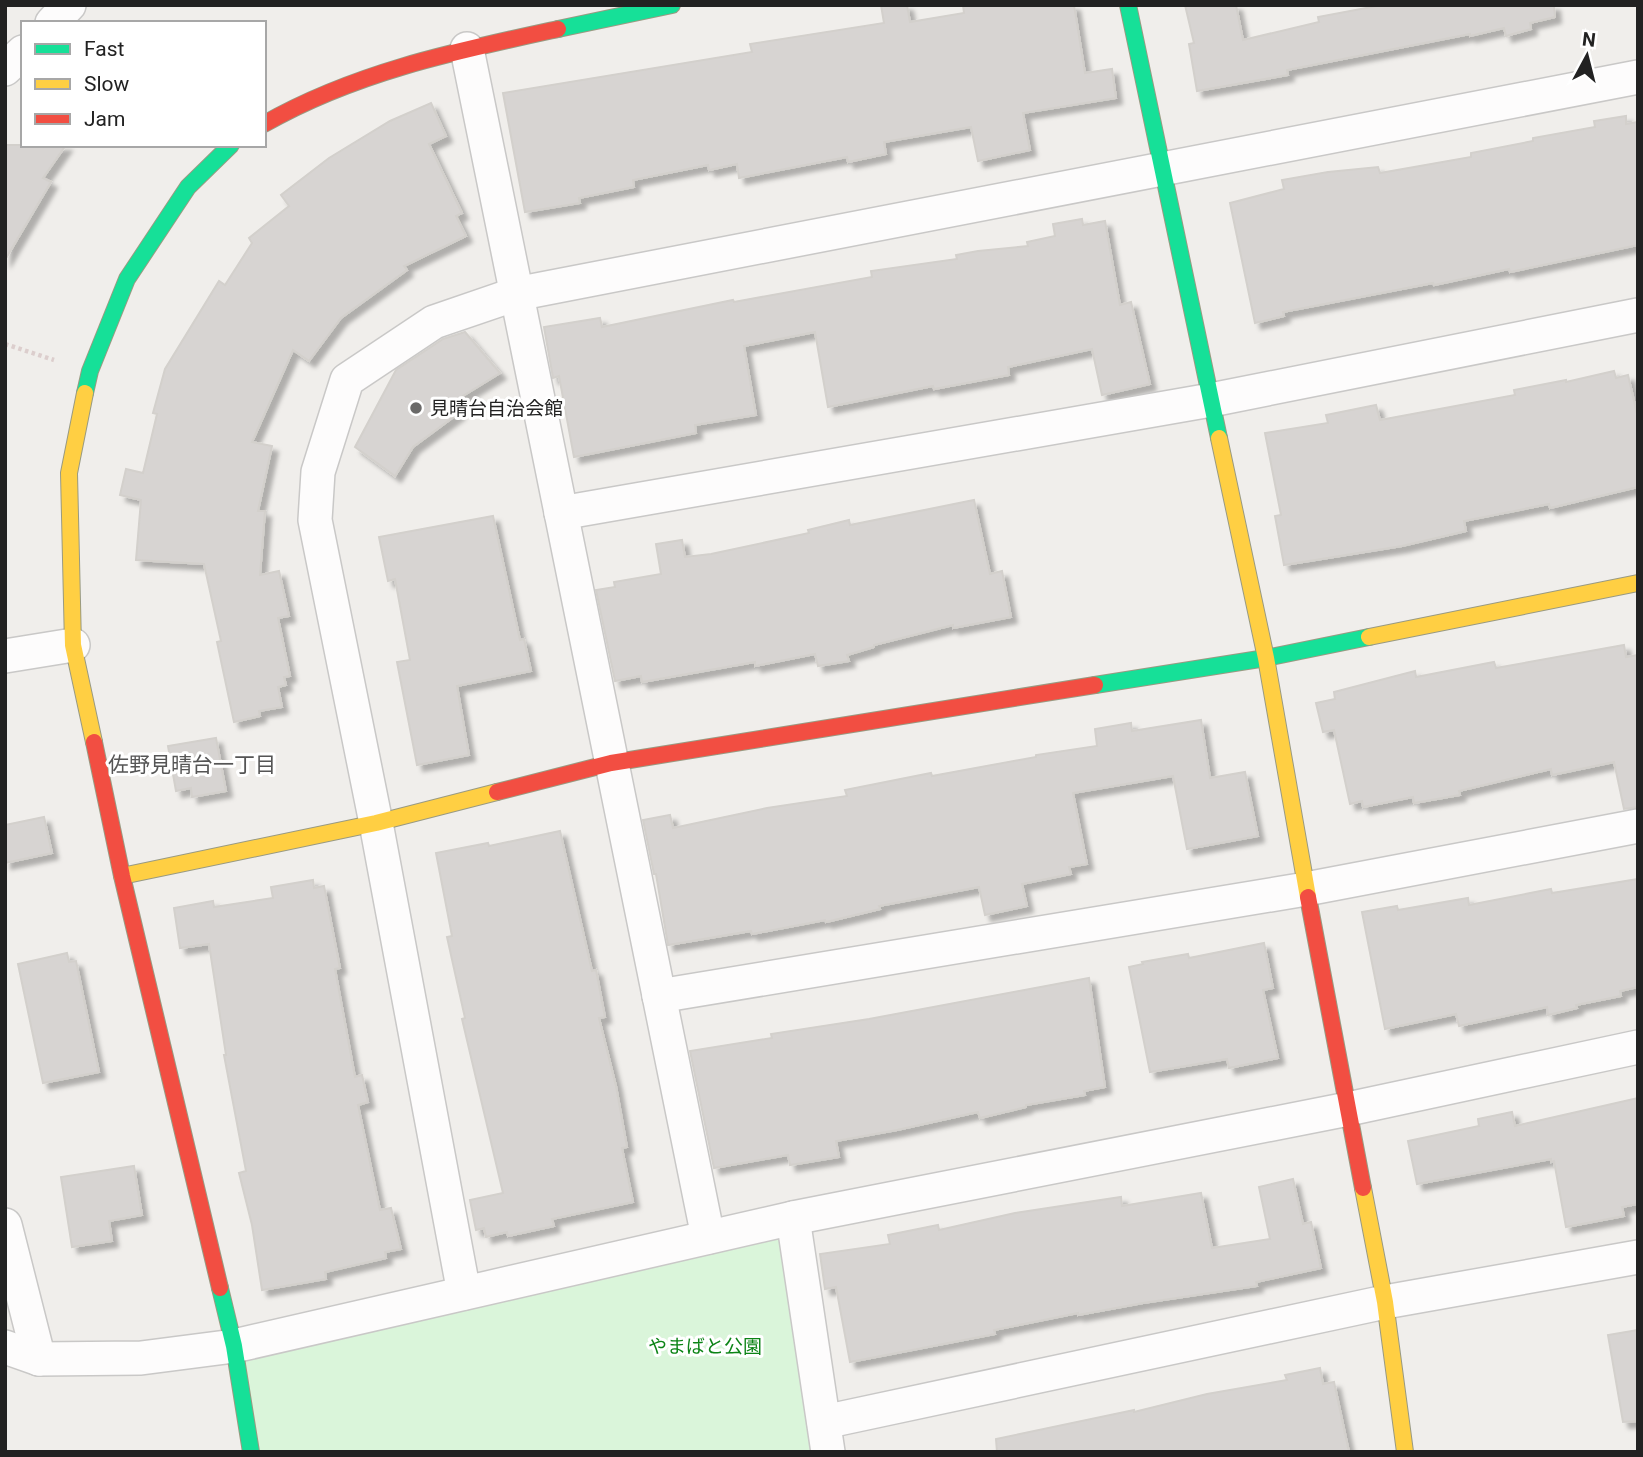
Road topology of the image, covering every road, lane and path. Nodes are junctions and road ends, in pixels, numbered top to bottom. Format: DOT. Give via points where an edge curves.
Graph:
graph roads {
  1 [pos="69,5"];
  2 [pos="672,5"];
  3 [pos="1128,5"];
  4 [pos="54,21"];
  5 [pos="467,49"];
  6 [pos="21,54"];
  7 [pos="5,69"];
  8 [pos="1638,77"];
  9 [pos="266,123"];
  10 [pos="228,147"];
  11 [pos="1161,170"];
  12 [pos="516,294"];
  13 [pos="1638,315"];
  14 [pos="5,344"];
  15 [pos="90,371"];
  16 [pos="1211,400"];
  17 [pos="561,513"];
  18 [pos="1638,583"];
  19 [pos="73,645"];
  20 [pos="5,656"];
  21 [pos="1266,659"];
  22 [pos="611,763"];
  23 [pos="376,823"];
  24 [pos="1638,826"];
  25 [pos="122,876"];
  26 [pos="1306,889"];
  27 [pos="659,996"];
  28 [pos="1638,1047"];
  29 [pos="1348,1109"];
  30 [pos="793,1218"];
  31 [pos="5,1225"];
  32 [pos="708,1237"];
  33 [pos="1638,1257"];
  34 [pos="464,1293"];
  35 [pos="1385,1302"];
  36 [pos="234,1346"];
  37 [pos="5,1347"];
  38 [pos="38,1359"];
  39 [pos="826,1437"];
  40 [pos="251,1452"];
  41 [pos="1405,1452"];
  1 -- 4 [label="street"];
  2 -- 5 [label="street"];
  3 -- 11 [label="street"];
  5 -- 9 [label="street" via="363,76"];
  5 -- 12 [label="street"];
  6 -- 7 [label="street"];
  8 -- 11 [label="street"];
  10 -- 15 [label="street" via="188,187 127,279"];
  11 -- 12 [label="street"];
  11 -- 16 [label="street"];
  12 -- 17 [label="street"];
  12 -- 23 [label="street" via="434,322 347,380 318,472 316,520"];
  13 -- 16 [label="street"];
  14 -- 15 [label="path"];
  15 -- 19 [label="street" via="69,472"];
  16 -- 17 [label="street"];
  16 -- 21 [label="street"];
  17 -- 22 [label="street"];
  18 -- 21 [label="street"];
  19 -- 20 [label="street"];
  19 -- 25 [label="street"];
  21 -- 22 [label="street"];
  21 -- 26 [label="street"];
  22 -- 23 [label="street"];
  22 -- 27 [label="street"];
  23 -- 25 [label="street"];
  23 -- 34 [label="street"];
  24 -- 26 [label="street"];
  25 -- 36 [label="street"];
  26 -- 27 [label="street"];
  26 -- 29 [label="street"];
  27 -- 32 [label="street"];
  28 -- 29 [label="street"];
  29 -- 30 [label="street"];
  29 -- 35 [label="street"];
  30 -- 32 [label="street"];
  30 -- 39 [label="street"];
  31 -- 38 [label="street"];
  32 -- 34 [label="street"];
  33 -- 35 [label="street"];
  34 -- 36 [label="street"];
  35 -- 39 [label="street"];
  35 -- 41 [label="street"];
  36 -- 38 [label="street" via="141,1358"];
  36 -- 40 [label="street"];
  37 -- 38 [label="street"];
}
